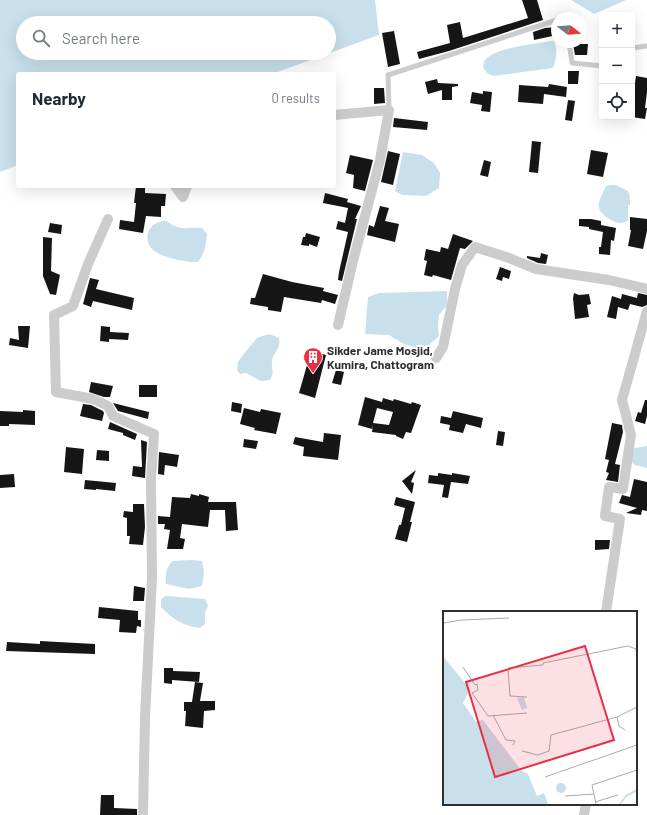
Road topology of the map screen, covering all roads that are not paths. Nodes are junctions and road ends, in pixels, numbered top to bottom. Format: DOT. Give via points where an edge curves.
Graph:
graph roads {
  1 [pos="551,22"];
  2 [pos="647,46"];
  3 [pos="570,48"];
  4 [pos="635,48"];
  5 [pos="599,66"];
  6 [pos="389,110"];
  7 [pos="336,115"];
  8 [pos="176,188"];
  9 [pos="186,188"];
  10 [pos="108,219"];
  11 [pos="647,289"];
  12 [pos="647,311"];
  13 [pos="338,325"];
  14 [pos="436,358"];
  15 [pos="606,611"];
  16 [pos="586,805"];
  17 [pos="143,815"];
  18 [pos="584,815"];
  1 -- 6 [label="lane" via="388,75"];
  2 -- 4 [label="lane"];
  3 -- 5 [label="lane" via="572,63"];
  6 -- 7 [label="street"];
  6 -- 13 [label="street" via="380,160"];
  8 -- 9 [label="street" via="183,197"];
  10 -- 17 [label="street" via="73,306 54,315 56,392 94,398 108,406 114,416 154,434 151,480 152,578"];
  11 -- 14 [label="street" via="609,280 536,269 475,247 462,265 443,347"];
  12 -- 15 [label="street" via="622,400 631,435 623,489 609,487 605,516 620,519"];
  16 -- 18 [label="street"];
}
